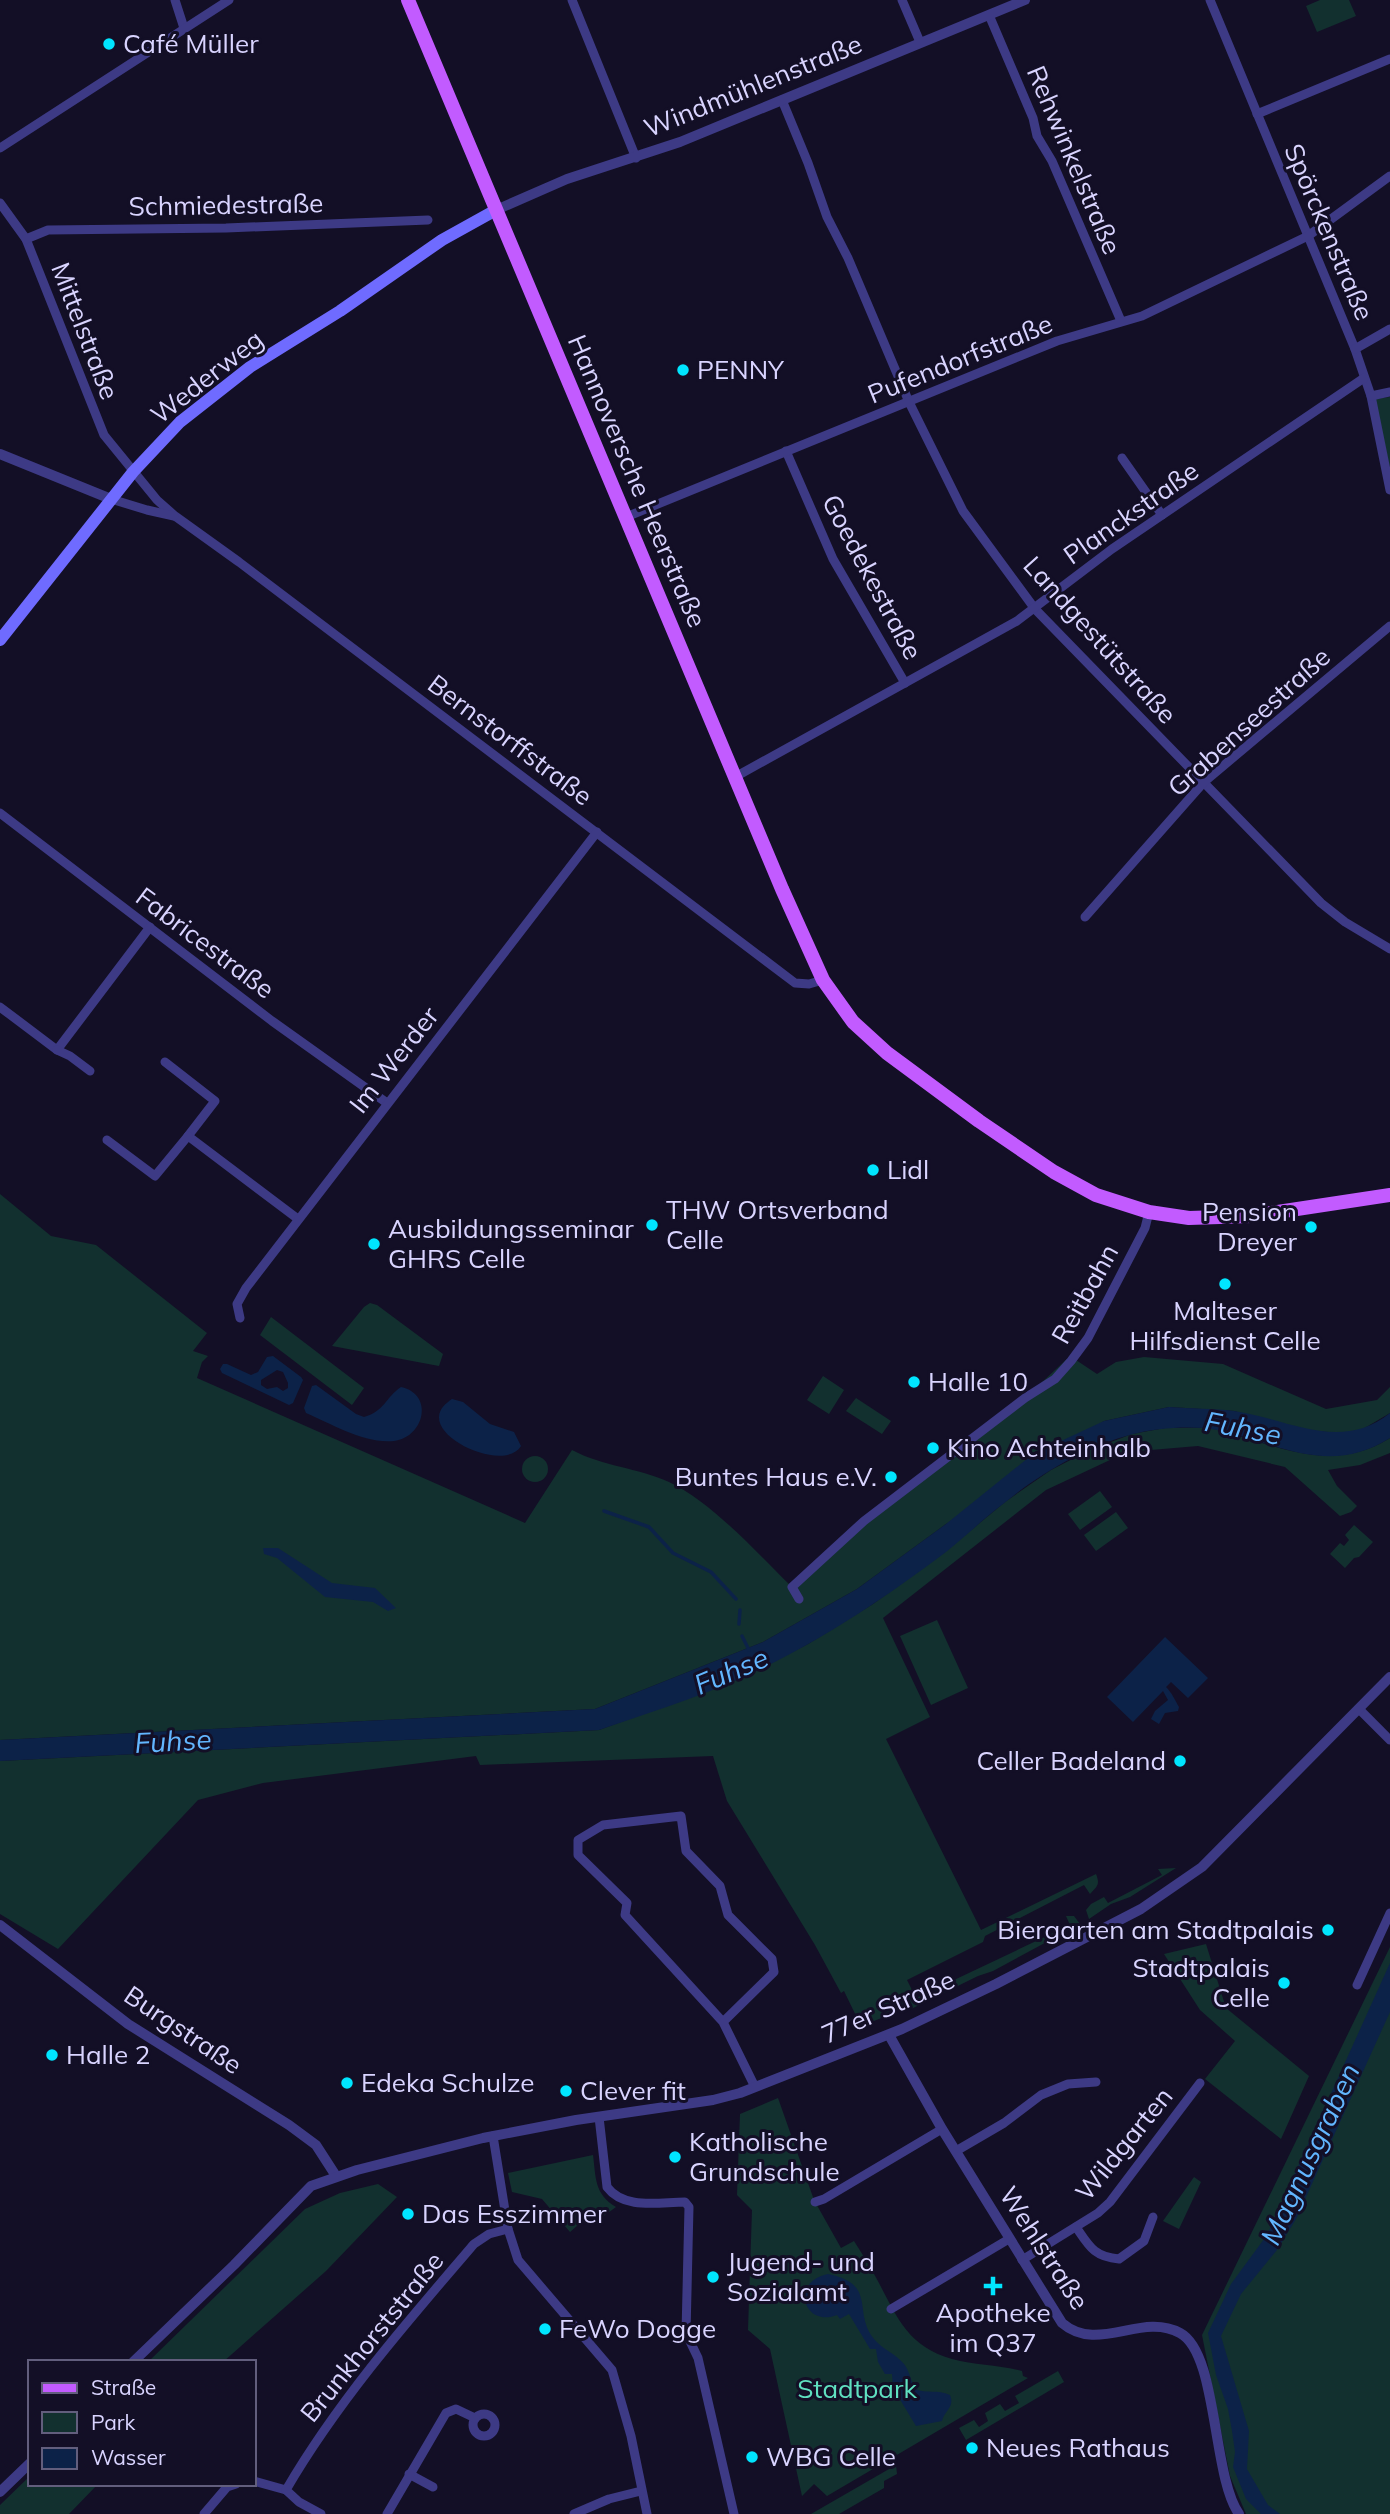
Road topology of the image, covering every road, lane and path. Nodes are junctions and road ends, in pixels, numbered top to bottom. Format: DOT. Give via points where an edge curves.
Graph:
graph roads {
  1 [pos="175,0"];
  2 [pos="229,0"];
  3 [pos="408,0"];
  4 [pos="902,0"];
  5 [pos="1025,0"];
  6 [pos="1210,0"];
  7 [pos="574,1"];
  8 [pos="989,15"];
  9 [pos="184,28"];
  10 [pos="920,42"];
  11 [pos="1390,59"];
  12 [pos="782,100"];
  13 [pos="1257,114"];
  14 [pos="0,148"];
  15 [pos="636,158"];
  16 [pos="1390,176"];
  17 [pos="0,203"];
  18 [pos="496,210"];
  19 [pos="428,220"];
  20 [pos="1308,236"];
  21 [pos="26,239"];
  22 [pos="1121,321"];
  23 [pos="1390,329"];
  24 [pos="1355,349"];
  25 [pos="1364,378"];
  26 [pos="1390,392"];
  27 [pos="1371,396"];
  28 [pos="909,402"];
  29 [pos="786,451"];
  30 [pos="0,454"];
  31 [pos="1122,458"];
  32 [pos="133,472"];
  33 [pos="1390,490"];
  34 [pos="111,499"];
  35 [pos="1162,515"];
  36 [pos="175,516"];
  37 [pos="626,517"];
  38 [pos="1035,609"];
  39 [pos="1390,626"];
  40 [pos="0,640"];
  41 [pos="905,683"];
  42 [pos="735,777"];
  43 [pos="1204,782"];
  44 [pos="0,813"];
  45 [pos="597,832"];
  46 [pos="1084,917"];
  47 [pos="150,927"];
  48 [pos="1390,949"];
  49 [pos="823,980"];
  50 [pos="0,1007"];
  51 [pos="57,1050"];
  52 [pos="165,1062"];
  53 [pos="90,1071"];
  54 [pos="387,1103"];
  55 [pos="188,1136"];
  56 [pos="107,1140"];
  57 [pos="1390,1195"];
  58 [pos="1149,1212"];
  59 [pos="298,1219"];
  60 [pos="240,1318"];
  61 [pos="799,1599"];
  62 [pos="1390,1677"];
  63 [pos="1359,1709"];
  64 [pos="1390,1740"];
  65 [pos="1390,1913"];
  66 [pos="0,1925"];
  67 [pos="1357,1985"];
  68 [pos="723,2022"];
  69 [pos="889,2035"];
  70 [pos="1096,2082"];
  71 [pos="1200,2083"];
  72 [pos="755,2087"];
  73 [pos="598,2117"];
  74 [pos="942,2129"];
  75 [pos="493,2136"];
  76 [pos="956,2151"];
  77 [pos="336,2176"];
  78 [pos="815,2202"];
  79 [pos="1153,2217"];
  80 [pos="1076,2227"];
  81 [pos="508,2229"];
  82 [pos="1009,2239"];
  83 [pos="1022,2260"];
  84 [pos="891,2309"];
  85 [pos="135,2360"];
  86 [pos="475,2418"];
  87 [pos="28,2465"];
  88 [pos="409,2474"];
  89 [pos="256,2482"];
  90 [pos="230,2486"];
  91 [pos="433,2487"];
  92 [pos="286,2490"];
  93 [pos="641,2491"];
  94 [pos="0,2492"];
  95 [pos="204,2514"];
  96 [pos="321,2514"];
  97 [pos="387,2514"];
  98 [pos="574,2514"];
  99 [pos="646,2514"];
  100 [pos="734,2514"];
  101 [pos="1239,2514"];
  1 -- 9 [label="street"];
  2 -- 9 [label="street"];
  3 -- 18 [label="main road, Hannoversche Heerstraße"];
  4 -- 10 [label="street"];
  5 -- 8 [label="street, Windmühlenstraße"];
  6 -- 13 [label="street, Spörckenstraße"];
  7 -- 15 [label="street"];
  8 -- 10 [label="street, Windmühlenstraße"];
  8 -- 22 [label="street, Rehwinkelstraße"];
  9 -- 14 [label="street"];
  10 -- 12 [label="street, Windmühlenstraße"];
  11 -- 13 [label="street"];
  12 -- 15 [label="street, Windmühlenstraße"];
  12 -- 28 [label="street, Landgestütstraße" via="827,217"];
  13 -- 20 [label="street, Spörckenstraße"];
  15 -- 18 [label="street, Windmühlenstraße" via="568,179"];
  16 -- 20 [label="street, Pufendorfstraße"];
  17 -- 21 [label="street, Mittelstraße"];
  18 -- 32 [label="main road, Wederweg" via="442,240 250,367 180,422"];
  18 -- 37 [label="main road, Hannoversche Heerstraße"];
  19 -- 21 [label="street, Schmiedestraße" via="48,230"];
  20 -- 22 [label="street, Pufendorfstraße" via="1142,316"];
  20 -- 24 [label="street, Spörckenstraße"];
  21 -- 32 [label="street, Mittelstraße" via="104,435"];
  22 -- 28 [label="street, Pufendorfstraße" via="1057,341"];
  23 -- 24 [label="street"];
  24 -- 25 [label="street, Spörckenstraße"];
  25 -- 27 [label="street, Spörckenstraße"];
  25 -- 35 [label="street, Planckstraße"];
  26 -- 27 [label="street"];
  27 -- 33 [label="street, Spörckenstraße"];
  28 -- 29 [label="street, Pufendorfstraße"];
  28 -- 38 [label="street, Landgestütstraße" via="963,511"];
  29 -- 37 [label="street, Pufendorfstraße"];
  29 -- 41 [label="street, Goedekestraße" via="833,559"];
  30 -- 34 [label="street"];
  31 -- 35 [label="street"];
  32 -- 34 [label="main road, Wederweg"];
  32 -- 36 [label="street, Bernstorffstraße"];
  34 -- 36 [label="street, Bernstorffstraße"];
  34 -- 40 [label="main road, Wederweg"];
  35 -- 38 [label="street, Planckstraße"];
  36 -- 45 [label="street, Bernstorffstraße"];
  37 -- 42 [label="main road, Hannoversche Heerstraße"];
  38 -- 41 [label="street, Planckstraße"];
  38 -- 43 [label="street, Landgestütstraße"];
  39 -- 43 [label="street, Grabenseestraße"];
  41 -- 42 [label="street, Planckstraße"];
  42 -- 49 [label="main road, Hannoversche Heerstraße"];
  43 -- 46 [label="street, Grabenseestraße"];
  43 -- 48 [label="street, Landgestütstraße" via="1321,903"];
  44 -- 47 [label="street, Fabricestraße"];
  45 -- 49 [label="street, Bernstorffstraße" via="795,983"];
  45 -- 54 [label="street, Im Werder"];
  47 -- 51 [label="street"];
  47 -- 54 [label="street, Fabricestraße"];
  49 -- 58 [label="main road, Hannoversche Heerstraße" via="853,1022 887,1053 979,1121 1064,1178 1096,1195"];
  50 -- 51 [label="street"];
  51 -- 53 [label="street"];
  52 -- 55 [label="street" via="215,1101"];
  54 -- 59 [label="street, Im Werder"];
  55 -- 56 [label="street" via="155,1176"];
  55 -- 59 [label="street"];
  57 -- 58 [label="main road, Hannoversche Heerstraße" via="1220,1219"];
  58 -- 61 [label="street, Reitbahn" via="1088,1338 1071,1362 864,1521 792,1587"];
  59 -- 60 [label="street, Im Werder" via="246,1288 237,1304"];
  62 -- 63 [label="street, 77er Straße"];
  63 -- 64 [label="street"];
  63 -- 69 [label="street, 77er Straße" via="1202,1867 1176,1886 1141,1909"];
  65 -- 67 [label="street"];
  66 -- 77 [label="street, Burgstraße" via="128,2024 316,2145"];
  68 -- 68 [label="street" via="625,1915 627,1903 578,1855 578,1840 603,1825 681,1816 686,1851 720,1886 728,1915 772,1959 774,1972"];
  68 -- 72 [label="street"];
  69 -- 72 [label="street, 77er Straße"];
  69 -- 74 [label="street, Wehlstraße"];
  70 -- 76 [label="street" via="1068,2084 1041,2095"];
  71 -- 80 [label="street, Wildgarten" via="1110,2202"];
  72 -- 73 [label="street, 77er Straße" via="713,2100"];
  73 -- 75 [label="street, 77er Straße"];
  73 -- 100 [label="street" via="607,2187 614,2196 625,2201 685,2202 689,2207 686,2333 698,2358"];
  74 -- 76 [label="street, Wehlstraße"];
  74 -- 78 [label="street"];
  75 -- 77 [label="street, 77er Straße"];
  75 -- 81 [label="street"];
  76 -- 82 [label="street, Wehlstraße"];
  77 -- 85 [label="street, 77er Straße" via="311,2186"];
  79 -- 80 [label="street, Wildgarten" via="1144,2241 1119,2259 1105,2258 1093,2250"];
  80 -- 83 [label="street, Wildgarten"];
  81 -- 92 [label="street, Brunkhorststraße" via="474,2244 345,2401"];
  81 -- 93 [label="street" via="518,2260 531,2278 612,2370"];
  82 -- 83 [label="street, Wehlstraße"];
  82 -- 84 [label="street"];
  83 -- 101 [label="street, Wehlstraße" via="1057,2318 1072,2330 1095,2337 1144,2327 1166,2328 1194,2344 1227,2485"];
  86 -- 88 [label="street" via="456,2409 446,2413"];
  87 -- 94 [label="street"];
  88 -- 91 [label="street"];
  88 -- 97 [label="street"];
  89 -- 92 [label="street"];
  90 -- 95 [label="street"];
  92 -- 96 [label="street"];
  93 -- 98 [label="street"];
  93 -- 99 [label="street"];
}
